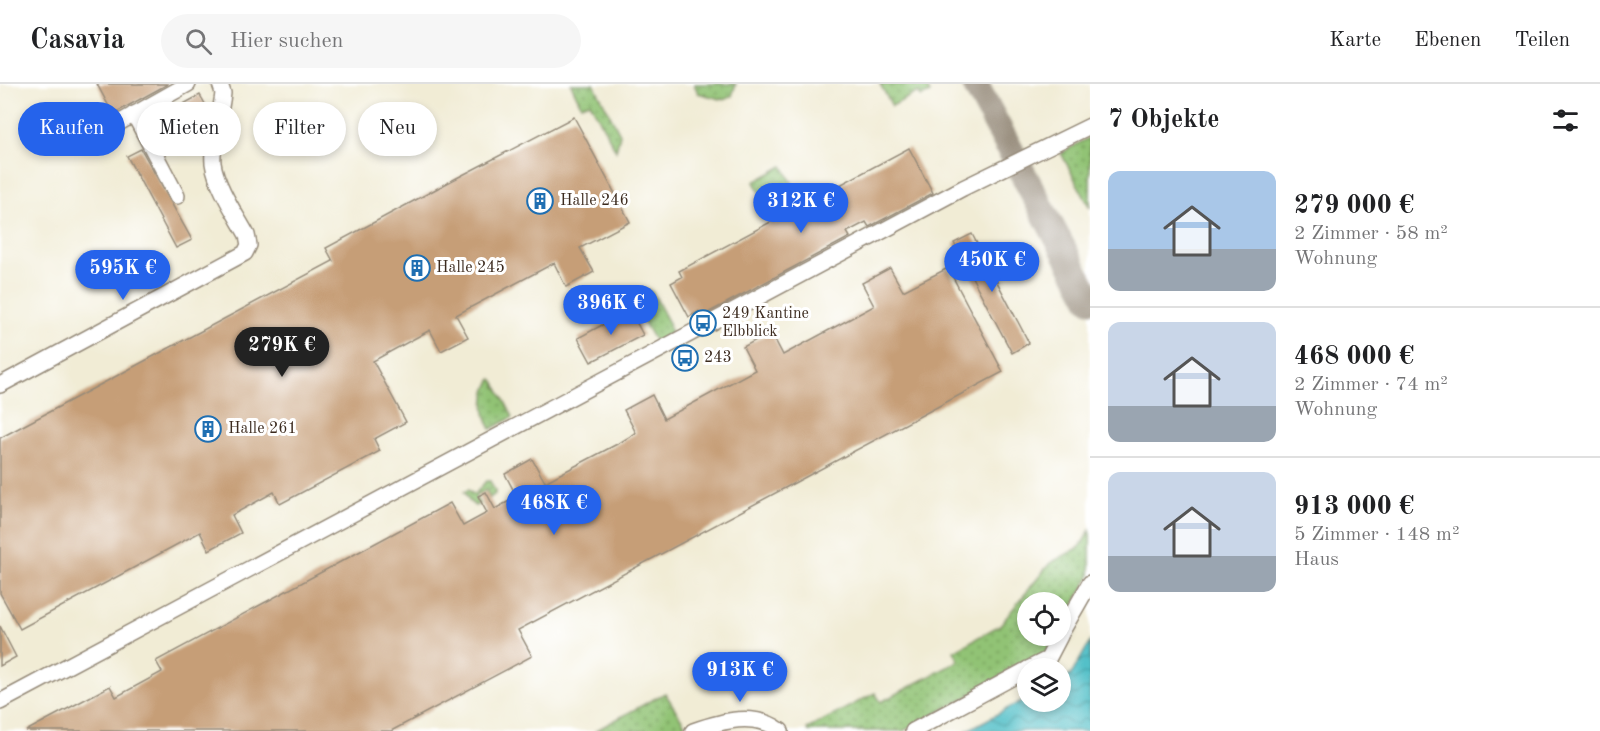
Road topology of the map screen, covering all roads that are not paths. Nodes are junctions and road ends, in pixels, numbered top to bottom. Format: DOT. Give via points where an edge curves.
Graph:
graph roads {
  1 [pos="188,84"];
  2 [pos="220,84"];
  3 [pos="134,114"];
  4 [pos="125,119"];
  5 [pos="1090,126"];
  6 [pos="177,196"];
  7 [pos="0,385"];
  8 [pos="1090,583"];
  9 [pos="1071,617"];
  10 [pos="1017,675"];
  11 [pos="0,702"];
  12 [pos="693,731"];
  13 [pos="782,731"];
  14 [pos="913,731"];
  1 -- 3 [label="street"];
  2 -- 7 [label="street" via="223,93 213,164 247,235 245,253"];
  3 -- 4 [label="street"];
  3 -- 6 [label="street"];
  5 -- 11 [label="street" via="963,188"];
  8 -- 9 [label="street"];
  10 -- 14 [label="street"];
  12 -- 13 [label="street" via="745,719"];
}
